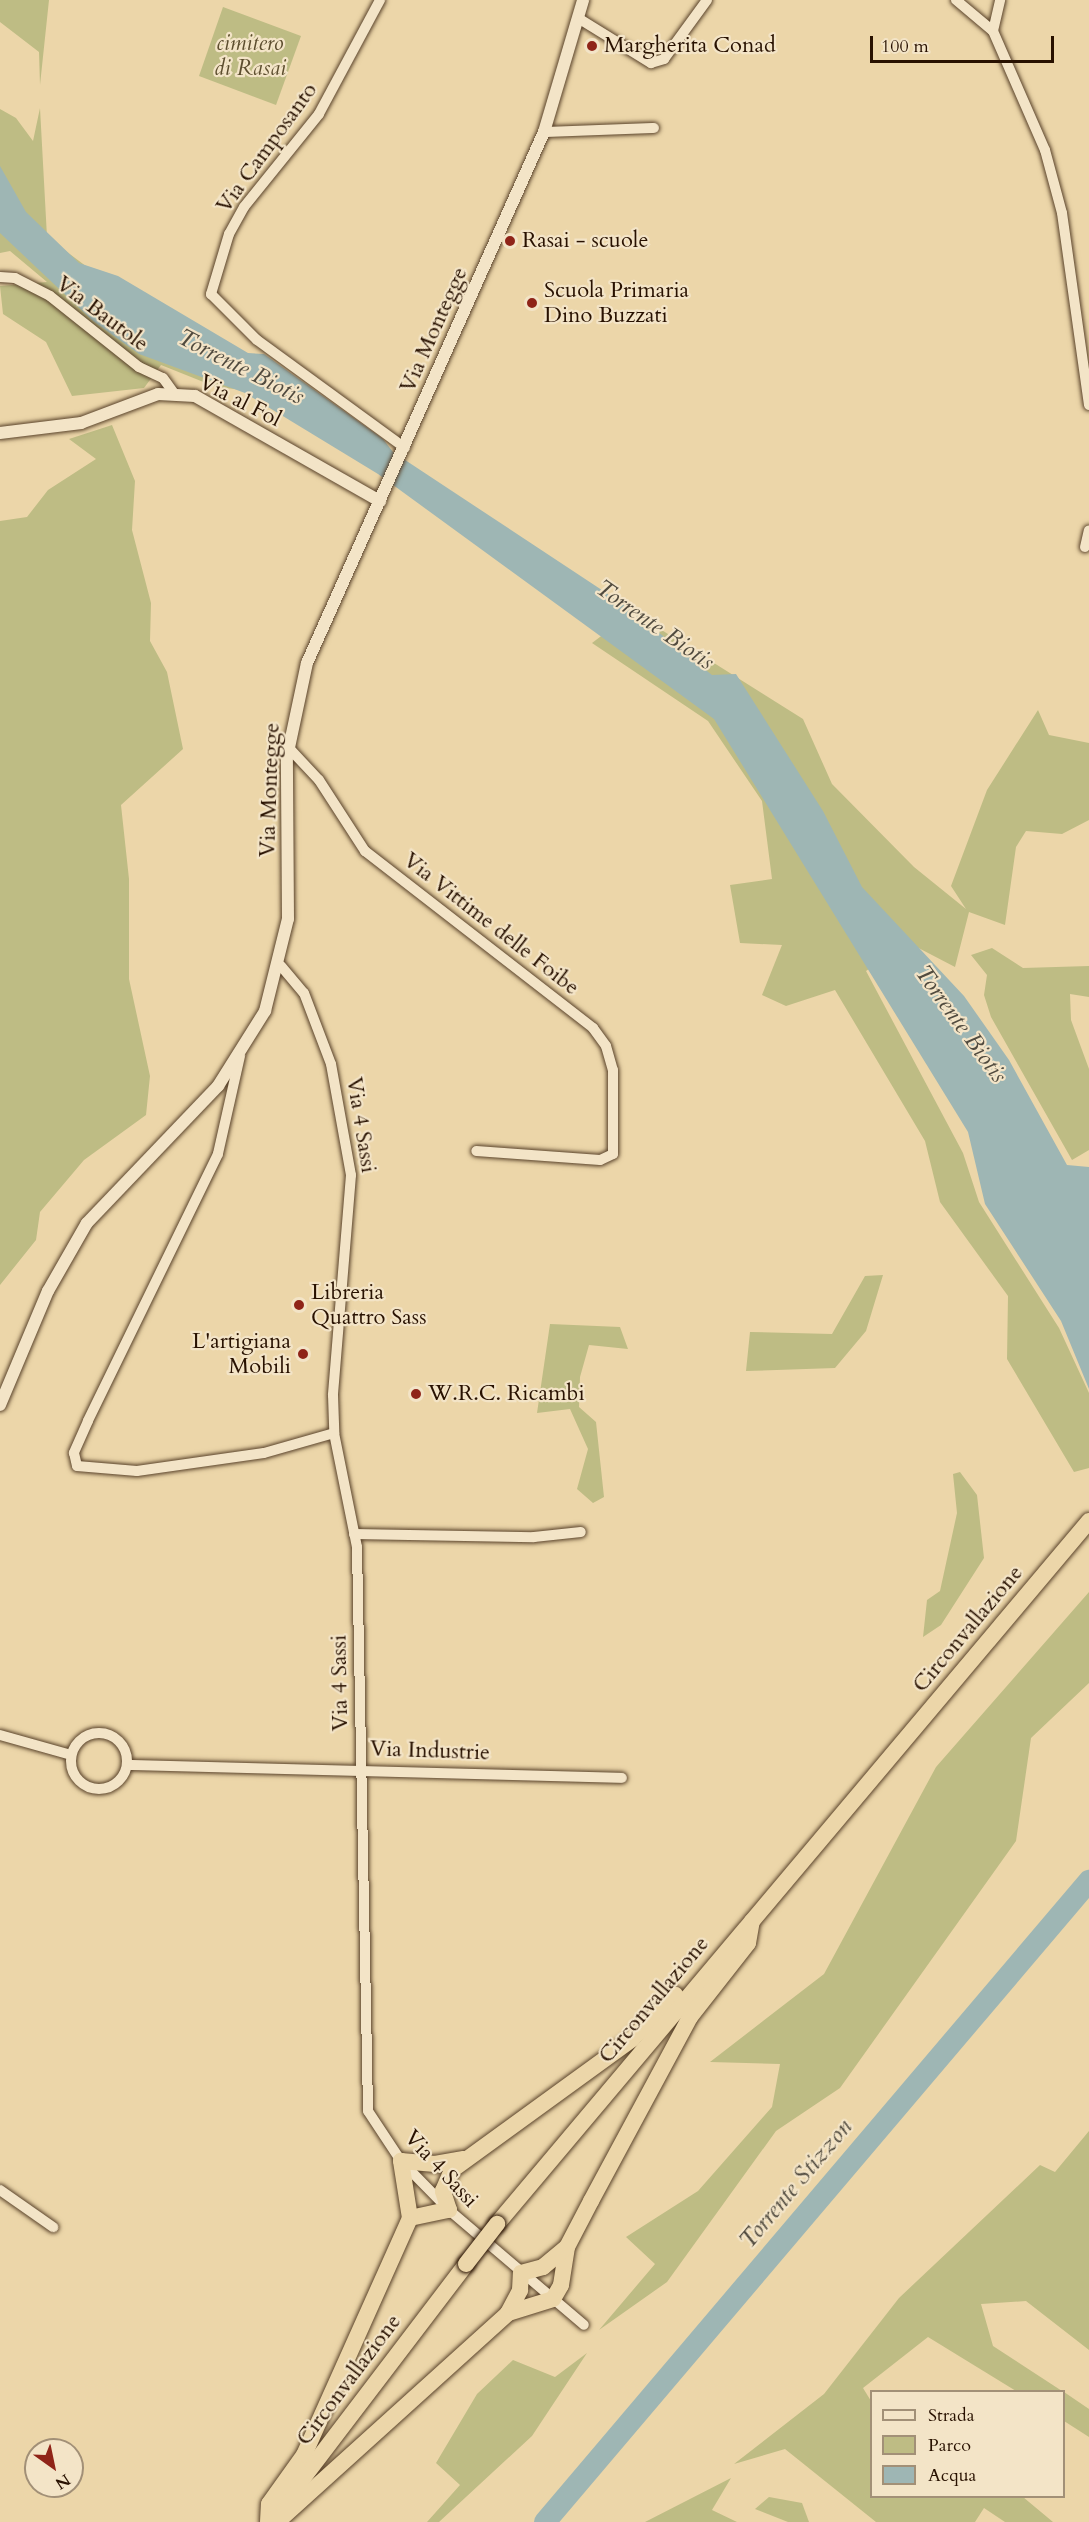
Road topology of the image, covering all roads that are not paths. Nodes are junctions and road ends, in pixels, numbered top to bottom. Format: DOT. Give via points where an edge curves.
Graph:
graph roads {
  1 [pos="380,0"];
  2 [pos="583,0"];
  3 [pos="707,0"];
  4 [pos="956,0"];
  5 [pos="1000,0"];
  6 [pos="578,18"];
  7 [pos="993,31"];
  8 [pos="654,128"];
  9 [pos="544,132"];
  10 [pos="0,277"];
  11 [pos="174,393"];
  12 [pos="1089,405"];
  13 [pos="0,433"];
  14 [pos="405,448"];
  15 [pos="380,501"];
  16 [pos="1089,530"];
  17 [pos="1084,547"];
  18 [pos="288,747"];
  19 [pos="281,966"];
  20 [pos="240,1056"];
  21 [pos="476,1151"];
  22 [pos="0,1405"];
  23 [pos="334,1433"];
  24 [pos="1089,1521"];
  25 [pos="581,1532"];
  26 [pos="354,1534"];
  27 [pos="0,1735"];
  28 [pos="71,1755"];
  29 [pos="128,1765"];
  30 [pos="361,1768"];
  31 [pos="622,1778"];
  32 [pos="752,1919"];
  33 [pos="465,2158"];
  34 [pos="401,2162"];
  35 [pos="0,2190"];
  36 [pos="449,2210"];
  37 [pos="410,2218"];
  38 [pos="52,2227"];
  39 [pos="567,2247"];
  40 [pos="521,2273"];
  41 [pos="553,2299"];
  42 [pos="508,2313"];
  43 [pos="584,2325"];
  44 [pos="269,2522"];
  45 [pos="277,2522"];
  1 -- 14 [label="street, Via Camposanto" via="319,114 244,207 229,234 211,294 273,353"];
  2 -- 6 [label="street, Via Montegge"];
  3 -- 6 [label="street" via="664,59 651,63"];
  4 -- 7 [label="street"];
  5 -- 7 [label="street"];
  6 -- 9 [label="street, Via Montegge"];
  7 -- 12 [label="street" via="1045,150 1062,213"];
  8 -- 9 [label="street"];
  9 -- 14 [label="street, Via Montegge"];
  10 -- 11 [label="street, Via Bautole" via="15,278 50,296 139,368 163,378"];
  11 -- 13 [label="street, Via al Fol" via="81,423"];
  11 -- 15 [label="street, Via al Fol" via="195,396"];
  14 -- 15 [label="street, Via Montegge"];
  15 -- 18 [label="street, Via Montegge" via="308,663"];
  16 -- 17 [label="street"];
  18 -- 19 [label="street, Via Montegge" via="288,920"];
  18 -- 21 [label="street, Via Vittime delle Foibe" via="319,780 365,851 593,1028 606,1046 612,1070 613,1154 600,1160"];
  19 -- 20 [label="street, Via Montegge" via="266,1011"];
  19 -- 23 [label="street, Via 4 Sassi" via="304,993 331,1064 351,1175"];
  20 -- 22 [label="street, Via Montegge" via="218,1086 87,1223 48,1291"];
  20 -- 23 [label="street" via="218,1154 88,1421 74,1453 77,1466 137,1471 264,1453"];
  23 -- 26 [label="street, Via 4 Sassi"];
  24 -- 32 [label="highway, Circonvallazione"];
  25 -- 26 [label="street" via="534,1537"];
  26 -- 30 [label="street, Via 4 Sassi"];
  27 -- 28 [label="street"];
  28 -- 29 [label="street" via="80,1740 104,1734 125,1748"];
  28 -- 29 [label="street" via="75,1778 94,1791 117,1785"];
  29 -- 30 [label="street, Via Industrie"];
  30 -- 31 [label="street, Via Industrie"];
  30 -- 34 [label="street, Via 4 Sassi" via="368,2111"];
  32 -- 33 [label="highway" via="744,1920 632,2039"];
  32 -- 39 [label="highway" via="748,1943 690,2017"];
  32 -- 44 [label="highway, Circonvallazione, bridge" via="497,2224"];
  33 -- 34 [label="highway" via="435,2164"];
  33 -- 36 [label="highway" via="446,2180"];
  34 -- 36 [label="street, Via 4 Sassi"];
  34 -- 37 [label="highway"];
  35 -- 38 [label="street"];
  36 -- 37 [label="highway"];
  36 -- 40 [label="street, Via 4 Sassi"];
  37 -- 44 [label="highway" via="303,2455 269,2504"];
  39 -- 40 [label="highway" via="543,2267"];
  39 -- 41 [label="highway" via="561,2285"];
  40 -- 41 [label="street, Via 4 Sassi"];
  40 -- 42 [label="highway" via="520,2290"];
  41 -- 42 [label="highway"];
  41 -- 43 [label="street, Via 4 Sassi"];
  42 -- 45 [label="highway"];
}
